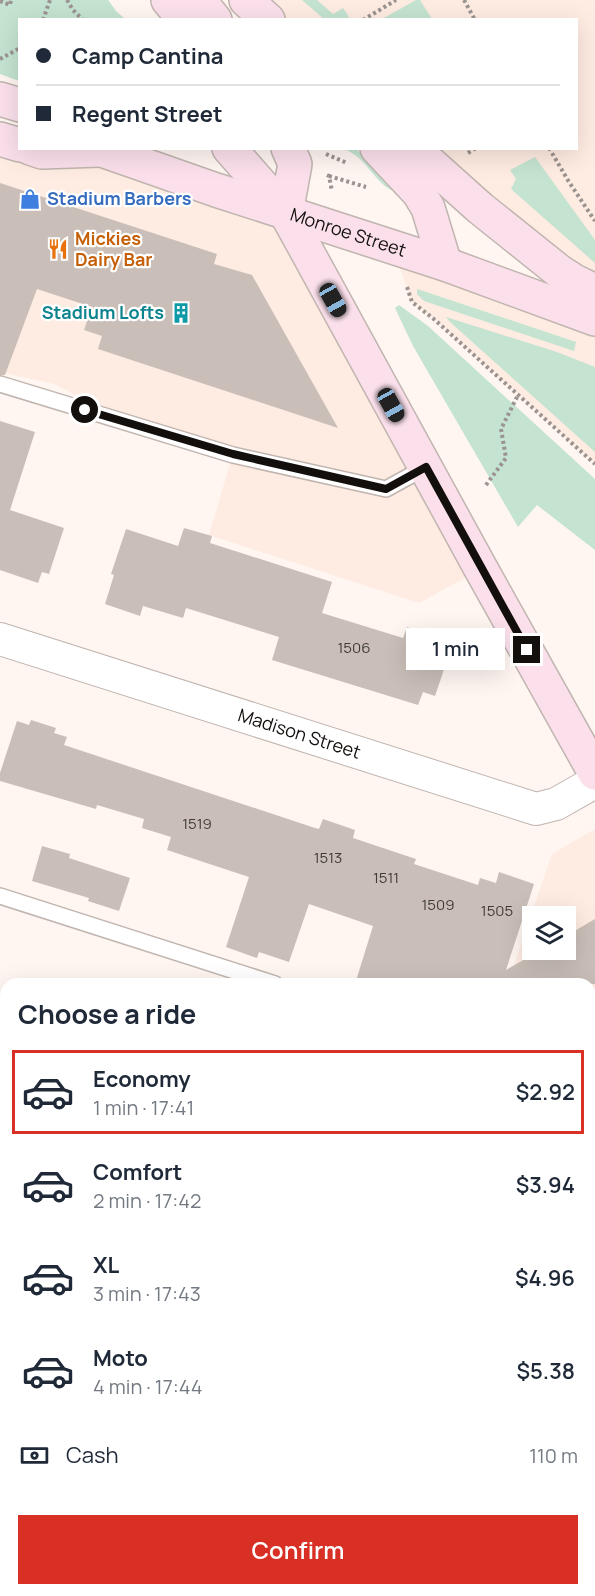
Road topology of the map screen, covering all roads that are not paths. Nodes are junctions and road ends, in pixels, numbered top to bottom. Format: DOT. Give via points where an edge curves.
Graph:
graph roads {
  1 [pos="144,0"];
  2 [pos="168,0"];
  3 [pos="199,0"];
  4 [pos="246,0"];
  5 [pos="155,18"];
  6 [pos="183,18"];
  7 [pos="213,18"];
  8 [pos="266,18"];
  9 [pos="0,99"];
  10 [pos="18,104"];
  11 [pos="0,139"];
  12 [pos="18,144"];
  13 [pos="35,150"];
  14 [pos="83,150"];
  15 [pos="100,150"];
  16 [pos="231,150"];
  17 [pos="289,150"];
  18 [pos="379,150"];
  19 [pos="415,150"];
  20 [pos="286,213"];
  21 [pos="445,264"];
  22 [pos="595,291"];
  23 [pos="595,320"];
  24 [pos="0,384"];
  25 [pos="426,467"];
  26 [pos="0,639"];
  27 [pos="595,772"];
  28 [pos="595,782"];
  29 [pos="0,896"];
  30 [pos="256,978"];
  1 -- 5 [label="main road"];
  2 -- 6 [label="main road"];
  3 -- 7 [label="main road"];
  4 -- 8 [label="main road"];
  9 -- 10 [label="main road"];
  11 -- 12 [label="main road"];
  13 -- 14 [label="main road, Monroe Street" via="42,153"];
  15 -- 20 [label="main road, Monroe Street"];
  16 -- 20 [label="main road"];
  17 -- 20 [label="main road" via="295,164"];
  18 -- 21 [label="main road" via="428,208"];
  19 -- 22 [label="main road" via="560,272"];
  20 -- 21 [label="main road, Monroe Street"];
  20 -- 25 [label="main road"];
  21 -- 23 [label="main road, Monroe Street"];
  24 -- 25 [label="lane" via="233,454 386,489"];
  25 -- 27 [label="main road"];
  26 -- 28 [label="street, Madison Street" via="536,809 556,804"];
  29 -- 30 [label="lane"];
}
